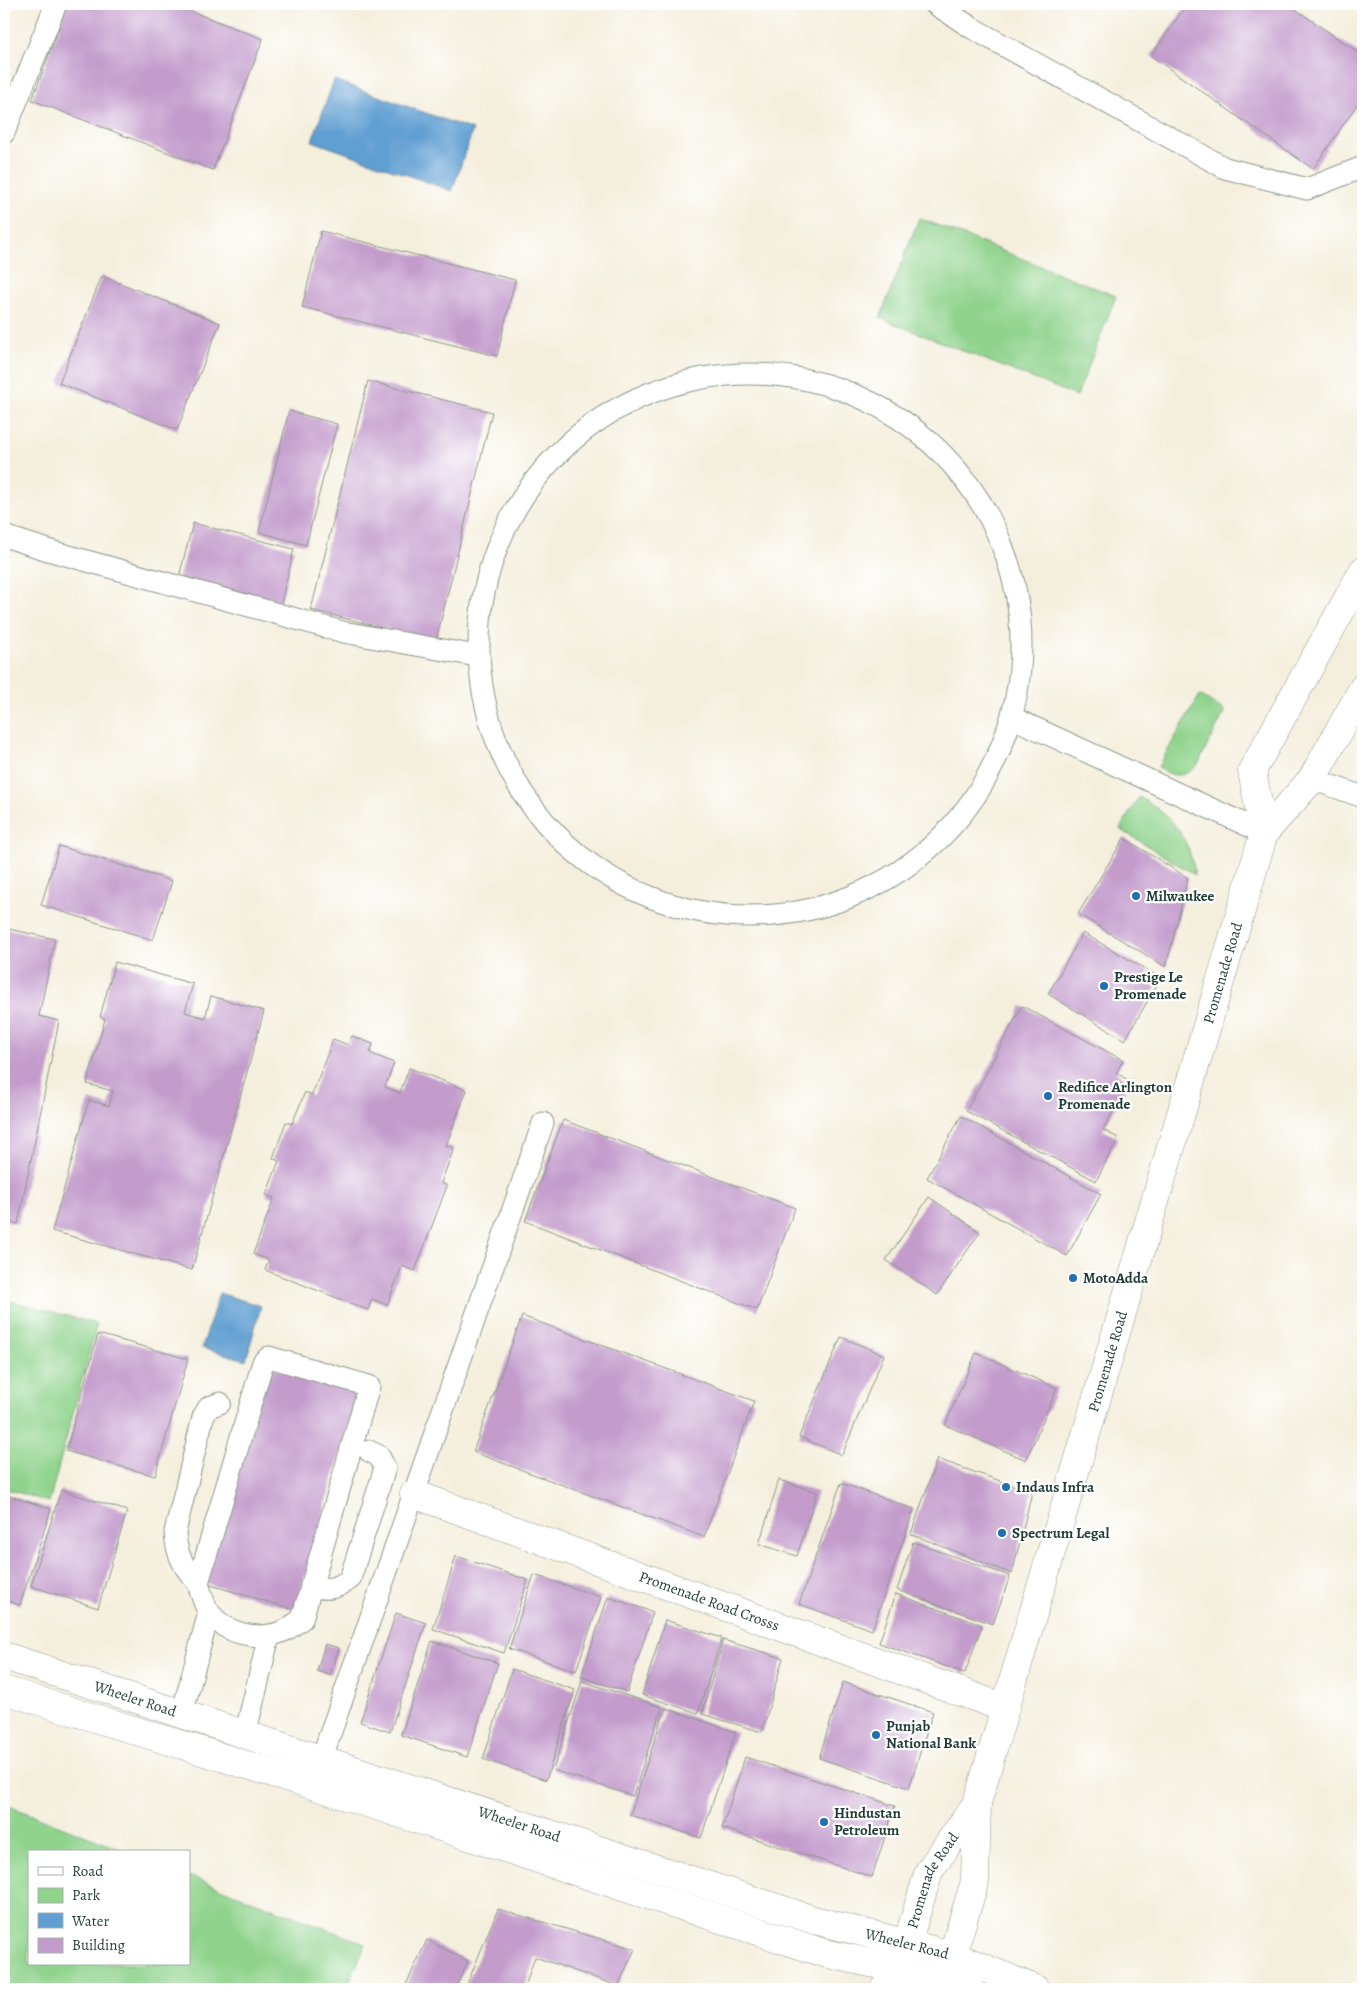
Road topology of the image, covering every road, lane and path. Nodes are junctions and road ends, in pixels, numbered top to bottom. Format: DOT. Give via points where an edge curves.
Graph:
graph roads {
  1 [pos="56,4"];
  2 [pos="935,4"];
  3 [pos="4,133"];
  4 [pos="1363,167"];
  5 [pos="4,536"];
  6 [pos="1363,570"];
  7 [pos="477,656"];
  8 [pos="1363,688"];
  9 [pos="1013,718"];
  10 [pos="1312,779"];
  11 [pos="1363,797"];
  12 [pos="1264,833"];
  13 [pos="543,1123"];
  14 [pos="220,1403"];
  15 [pos="368,1451"];
  16 [pos="414,1494"];
  17 [pos="198,1583"];
  18 [pos="311,1585"];
  19 [pos="209,1612"];
  20 [pos="269,1636"];
  21 [pos="4,1656"];
  22 [pos="4,1690"];
  23 [pos="1005,1708"];
  24 [pos="182,1714"];
  25 [pos="245,1734"];
  26 [pos="321,1760"];
  27 [pos="977,1804"];
  28 [pos="897,1968"];
  29 [pos="944,1975"];
  30 [pos="970,1989"];
  31 [pos="1035,1989"];
  1 -- 3 [label="lane"];
  2 -- 4 [label="lane" via="972,28 1225,168 1307,188"];
  5 -- 7 [label="lane" via="343,632"];
  6 -- 12 [label="main road, Promenade Road" via="1252,771"];
  7 -- 9 [label="lane" via="497,749 548,828 621,887 710,917 804,914 891,880 962,819"];
  7 -- 9 [label="lane" via="487,569 524,490 584,426 661,385 747,370 833,383 911,423 972,485 1011,563 1024,650"];
  8 -- 10 [label="main road, Promenade Road"];
  9 -- 12 [label="lane"];
  10 -- 11 [label="lane"];
  10 -- 12 [label="main road, Promenade Road"];
  12 -- 23 [label="main road, Promenade Road"];
  13 -- 16 [label="lane"];
  14 -- 17 [label="lane" via="209,1407 203,1417 175,1532 180,1560"];
  15 -- 18 [label="lane" via="379,1456 385,1468 350,1579 337,1587 319,1589"];
  16 -- 23 [label="main road, Promenade Road Crosss"];
  16 -- 26 [label="lane"];
  17 -- 18 [label="lane" via="263,1362 269,1357 369,1386"];
  17 -- 19 [label="lane"];
  18 -- 20 [label="lane" via="302,1619"];
  19 -- 20 [label="lane" via="233,1631"];
  19 -- 24 [label="lane"];
  20 -- 25 [label="lane"];
  21 -- 24 [label="main road, Wheeler Road"];
  22 -- 28 [label="main road, Wheeler Road" via="325,1790 824,1953"];
  23 -- 27 [label="main road, Promenade Road"];
  24 -- 25 [label="main road, Wheeler Road"];
  25 -- 26 [label="main road, Wheeler Road"];
  26 -- 28 [label="main road, Wheeler Road" via="814,1920"];
  27 -- 28 [label="main road, Promenade Road" via="929,1871"];
  27 -- 29 [label="main road, Promenade Road" via="974,1881"];
  28 -- 29 [label="main road, Wheeler Road"];
  29 -- 30 [label="main road, Wheeler Road"];
  29 -- 31 [label="main road, Wheeler Road"];
}
